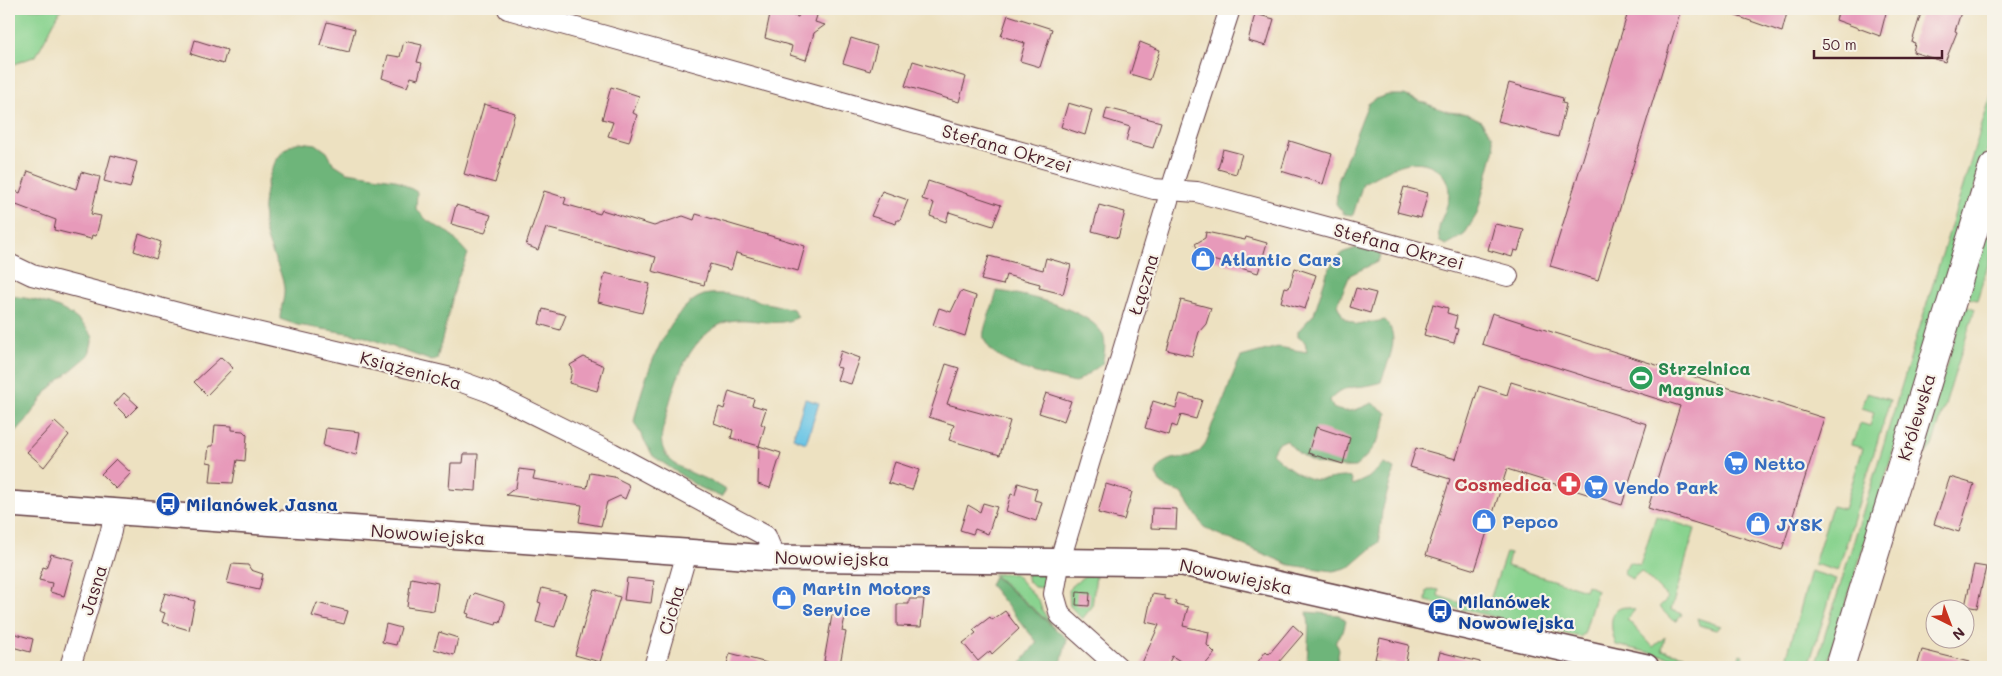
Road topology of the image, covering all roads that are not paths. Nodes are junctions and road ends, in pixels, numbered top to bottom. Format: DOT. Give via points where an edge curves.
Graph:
graph roads {
  1 [pos="508,9"];
  2 [pos="1230,9"];
  3 [pos="1993,167"];
  4 [pos="1171,192"];
  5 [pos="9,264"];
  6 [pos="1508,276"];
  7 [pos="9,504"];
  8 [pos="114,512"];
  9 [pos="685,552"];
  10 [pos="770,558"];
  11 [pos="1060,560"];
  12 [pos="70,667"];
  13 [pos="654,667"];
  14 [pos="1118,667"];
  15 [pos="1646,667"];
  16 [pos="1840,667"];
  1 -- 4 [label="street, Stefana Okrzei"];
  2 -- 4 [label="street, Łączna"];
  3 -- 16 [label="main road, Królewska"];
  4 -- 6 [label="street, Stefana Okrzei" via="1197,192"];
  4 -- 11 [label="street, Łączna"];
  5 -- 10 [label="street, Książenicka" via="32,275 451,378 487,391 612,453 766,536"];
  7 -- 8 [label="street, Nowowiejska"];
  8 -- 9 [label="street, Nowowiejska"];
  8 -- 12 [label="street, Jasna"];
  9 -- 10 [label="street, Nowowiejska"];
  9 -- 13 [label="street, Cicha"];
  10 -- 11 [label="street, Nowowiejska"];
  11 -- 14 [label="street, Łączna" via="1054,594 1060,615"];
  11 -- 15 [label="street, Nowowiejska" via="1183,563"];
}
